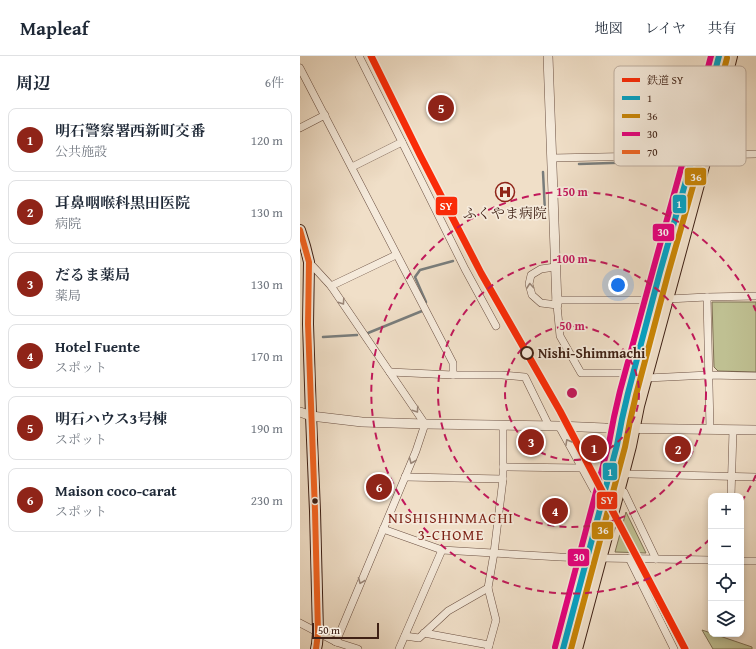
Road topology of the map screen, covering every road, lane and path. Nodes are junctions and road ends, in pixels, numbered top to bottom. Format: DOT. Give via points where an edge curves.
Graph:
graph roads {
  1 [pos="359,56"];
  2 [pos="548,56"];
  3 [pos="719,56"];
  4 [pos="731,56"];
  5 [pos="716,66"];
  6 [pos="728,66"];
  7 [pos="300,68"];
  8 [pos="325,115"];
  9 [pos="300,128"];
  10 [pos="402,142"];
  11 [pos="746,154"];
  12 [pos="756,154"];
  13 [pos="614,157"];
  14 [pos="552,158"];
  15 [pos="690,166"];
  16 [pos="703,166"];
  17 [pos="352,167"];
  18 [pos="300,230"];
  19 [pos="396,255"];
  20 [pos="308,262"];
  21 [pos="555,267"];
  22 [pos="331,286"];
  23 [pos="304,290"];
  24 [pos="756,296"];
  25 [pos="707,297"];
  26 [pos="668,299"];
  27 [pos="652,300"];
  28 [pos="556,303"];
  29 [pos="496,326"];
  30 [pos="390,372"];
  31 [pos="634,374"];
  32 [pos="454,375"];
  33 [pos="709,375"];
  34 [pos="756,376"];
  35 [pos="647,378"];
  36 [pos="300,412"];
  37 [pos="310,416"];
  38 [pos="425,424"];
  39 [pos="503,426"];
  40 [pos="554,426"];
  41 [pos="620,428"];
  42 [pos="633,428"];
  43 [pos="710,429"];
  44 [pos="733,430"];
  45 [pos="756,430"];
  46 [pos="503,467"];
  47 [pos="582,468"];
  48 [pos="623,473"];
  49 [pos="732,476"];
  50 [pos="405,477"];
  51 [pos="756,477"];
  52 [pos="503,479"];
  53 [pos="619,489"];
  54 [pos="731,493"];
  55 [pos="603,498"];
  56 [pos="383,530"];
  57 [pos="442,550"];
  58 [pos="494,553"];
  59 [pos="587,558"];
  60 [pos="601,558"];
  61 [pos="629,558"];
  62 [pos="656,559"];
  63 [pos="708,560"];
  64 [pos="744,561"];
  65 [pos="756,561"];
  66 [pos="488,588"];
  67 [pos="300,623"];
  68 [pos="318,632"];
  69 [pos="424,633"];
  70 [pos="405,636"];
  71 [pos="336,642"];
  72 [pos="488,647"];
  73 [pos="316,648"];
  74 [pos="358,649"];
  75 [pos="399,649"];
  76 [pos="563,649"];
  77 [pos="576,649"];
  78 [pos="674,649"];
  1 -- 10 [label="street"];
  2 -- 14 [label="street"];
  3 -- 5 [label="highway"];
  4 -- 6 [label="highway"];
  7 -- 8 [label="street"];
  8 -- 9 [label="street"];
  8 -- 17 [label="street"];
  10 -- 17 [label="street"];
  10 -- 29 [label="street"];
  11 -- 12 [label="street"];
  13 -- 14 [label="street"];
  14 -- 21 [label="street"];
  15 -- 27 [label="highway"];
  16 -- 26 [label="highway"];
  17 -- 19 [label="street"];
  18 -- 20 [label="main road"];
  19 -- 22 [label="street"];
  19 -- 32 [label="street" via="453,363"];
  20 -- 22 [label="street"];
  20 -- 23 [label="main road"];
  21 -- 28 [label="street"];
  28 -- 21 [label="street, one-way" via="541,304 532,295 529,284 530,275 541,269"];
  22 -- 30 [label="street, one-way"];
  23 -- 37 [label="main road"];
  24 -- 25 [label="street"];
  25 -- 26 [label="street"];
  25 -- 33 [label="street"];
  26 -- 35 [label="highway"];
  27 -- 28 [label="street"];
  27 -- 31 [label="highway"];
  28 -- 31 [label="street" via="560,336 581,373"];
  30 -- 32 [label="street"];
  30 -- 38 [label="street, one-way"];
  31 -- 41 [label="highway"];
  32 -- 40 [label="street" via="525,376"];
  33 -- 34 [label="street"];
  33 -- 35 [label="street"];
  33 -- 43 [label="street"];
  35 -- 42 [label="highway"];
  36 -- 37 [label="street"];
  37 -- 38 [label="street" via="362,422"];
  37 -- 68 [label="main road"];
  38 -- 39 [label="street"];
  38 -- 50 [label="street, one-way"];
  39 -- 40 [label="street"];
  39 -- 46 [label="street"];
  40 -- 41 [label="street"];
  47 -- 40 [label="street, one-way"];
  41 -- 42 [label="street"];
  41 -- 55 [label="highway"];
  42 -- 43 [label="street"];
  42 -- 48 [label="highway"];
  43 -- 44 [label="street"];
  44 -- 45 [label="street"];
  44 -- 49 [label="street"];
  46 -- 47 [label="street"];
  46 -- 52 [label="street"];
  47 -- 55 [label="street" via="594,490"];
  48 -- 49 [label="street"];
  48 -- 53 [label="highway"];
  49 -- 51 [label="street"];
  49 -- 54 [label="street"];
  50 -- 52 [label="street"];
  50 -- 56 [label="street"];
  52 -- 58 [label="street"];
  53 -- 60 [label="highway"];
  53 -- 62 [label="street" via="624,492"];
  55 -- 59 [label="highway"];
  56 -- 57 [label="street"];
  56 -- 71 [label="street, one-way"];
  57 -- 58 [label="street"];
  57 -- 70 [label="street"];
  58 -- 59 [label="street"];
  58 -- 66 [label="street"];
  59 -- 76 [label="highway"];
  60 -- 61 [label="street"];
  60 -- 77 [label="highway"];
  61 -- 62 [label="street"];
  61 -- 78 [label="street"];
  62 -- 63 [label="street"];
  64 -- 65 [label="street"];
  66 -- 69 [label="street" via="448,611"];
  66 -- 72 [label="street" via="496,620"];
  67 -- 68 [label="street"];
  68 -- 71 [label="street"];
  68 -- 73 [label="main road"];
  69 -- 70 [label="street" via="419,638"];
  69 -- 72 [label="street"];
  70 -- 75 [label="street"];
  71 -- 74 [label="street"];
}
